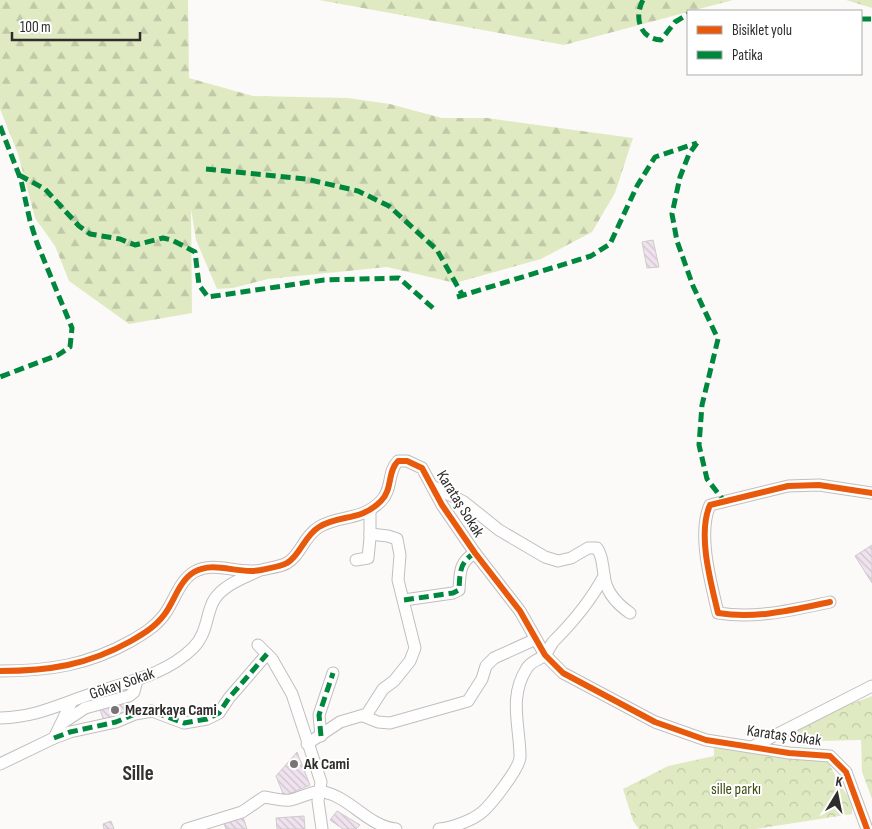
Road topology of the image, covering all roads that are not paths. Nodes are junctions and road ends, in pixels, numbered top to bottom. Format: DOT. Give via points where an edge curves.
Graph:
graph roads {
  1 [pos="432,486"];
  2 [pos="872,493"];
  3 [pos="370,511"];
  4 [pos="370,534"];
  5 [pos="475,553"];
  6 [pos="356,560"];
  7 [pos="258,571"];
  8 [pos="604,576"];
  9 [pos="404,600"];
  10 [pos="830,602"];
  11 [pos="630,613"];
  12 [pos="536,639"];
  13 [pos="258,645"];
  14 [pos="267,654"];
  15 [pos="545,655"];
  16 [pos="0,671"];
  17 [pos="333,673"];
  18 [pos="137,680"];
  19 [pos="872,686"];
  20 [pos="71,703"];
  21 [pos="362,716"];
  22 [pos="0,718"];
  23 [pos="62,723"];
  24 [pos="321,736"];
  25 [pos="54,738"];
  26 [pos="308,744"];
  27 [pos="754,746"];
  28 [pos="0,764"];
  29 [pos="319,792"];
  30 [pos="186,829"];
  31 [pos="322,829"];
  32 [pos="396,829"];
  33 [pos="438,829"];
  34 [pos="867,829"];
  1 -- 3 [label="street, Karataş Sokak" via="422,468 407,461 398,461 392,467 388,492"];
  1 -- 5 [label="street, Karataş Sokak"];
  1 -- 8 [label="street" via="464,502 499,530 545,557 558,561 588,548 597,548 602,555"];
  2 -- 10 [label="street" via="819,485 788,486 710,505 704,518 711,583 718,613 767,615"];
  3 -- 4 [label="street"];
  3 -- 7 [label="street, Karataş Sokak" via="320,526 306,537 287,563"];
  4 -- 6 [label="street" via="368,558"];
  4 -- 9 [label="street" via="397,539 400,554 398,580"];
  5 -- 9 [label="street" via="465,558 460,567 459,590"];
  5 -- 12 [label="street, Karataş Sokak" via="507,592"];
  7 -- 16 [label="street, Karataş Sokak" via="205,566 192,574 164,615 149,630 115,650 79,664 38,671"];
  7 -- 18 [label="street, Gökay Sokak" via="222,590 213,601 208,624 195,646 173,664"];
  8 -- 11 [label="street" via="617,604"];
  8 -- 15 [label="street" via="591,601"];
  9 -- 21 [label="street" via="415,648 410,661"];
  12 -- 15 [label="street, Karataş Sokak"];
  12 -- 21 [label="street" via="494,658 486,666 468,701 390,722 378,722"];
  13 -- 14 [label="street"];
  14 -- 25 [label="street" via="219,714 207,719 184,723 152,711"];
  14 -- 26 [label="street" via="292,694"];
  15 -- 27 [label="street, Karataş Sokak" via="563,673 655,722 706,740"];
  15 -- 33 [label="street" via="527,667 515,696 520,760 511,778 481,813"];
  17 -- 24 [label="street" via="319,715"];
  18 -- 20 [label="street, Gökay Sokak"];
  18 -- 23 [label="street" via="134,692 129,696 85,708"];
  19 -- 27 [label="street"];
  20 -- 22 [label="street, Gökay Sokak" via="23,717"];
  20 -- 23 [label="street"];
  21 -- 24 [label="street" via="340,722"];
  23 -- 25 [label="street"];
  24 -- 26 [label="street"];
  25 -- 28 [label="street"];
  26 -- 29 [label="street" via="321,782"];
  27 -- 34 [label="street, Karataş Sokak" via="830,756 846,772"];
  29 -- 30 [label="street" via="289,800 264,797 242,812"];
  29 -- 31 [label="street"];
  29 -- 32 [label="street" via="332,796 373,822"];
}
